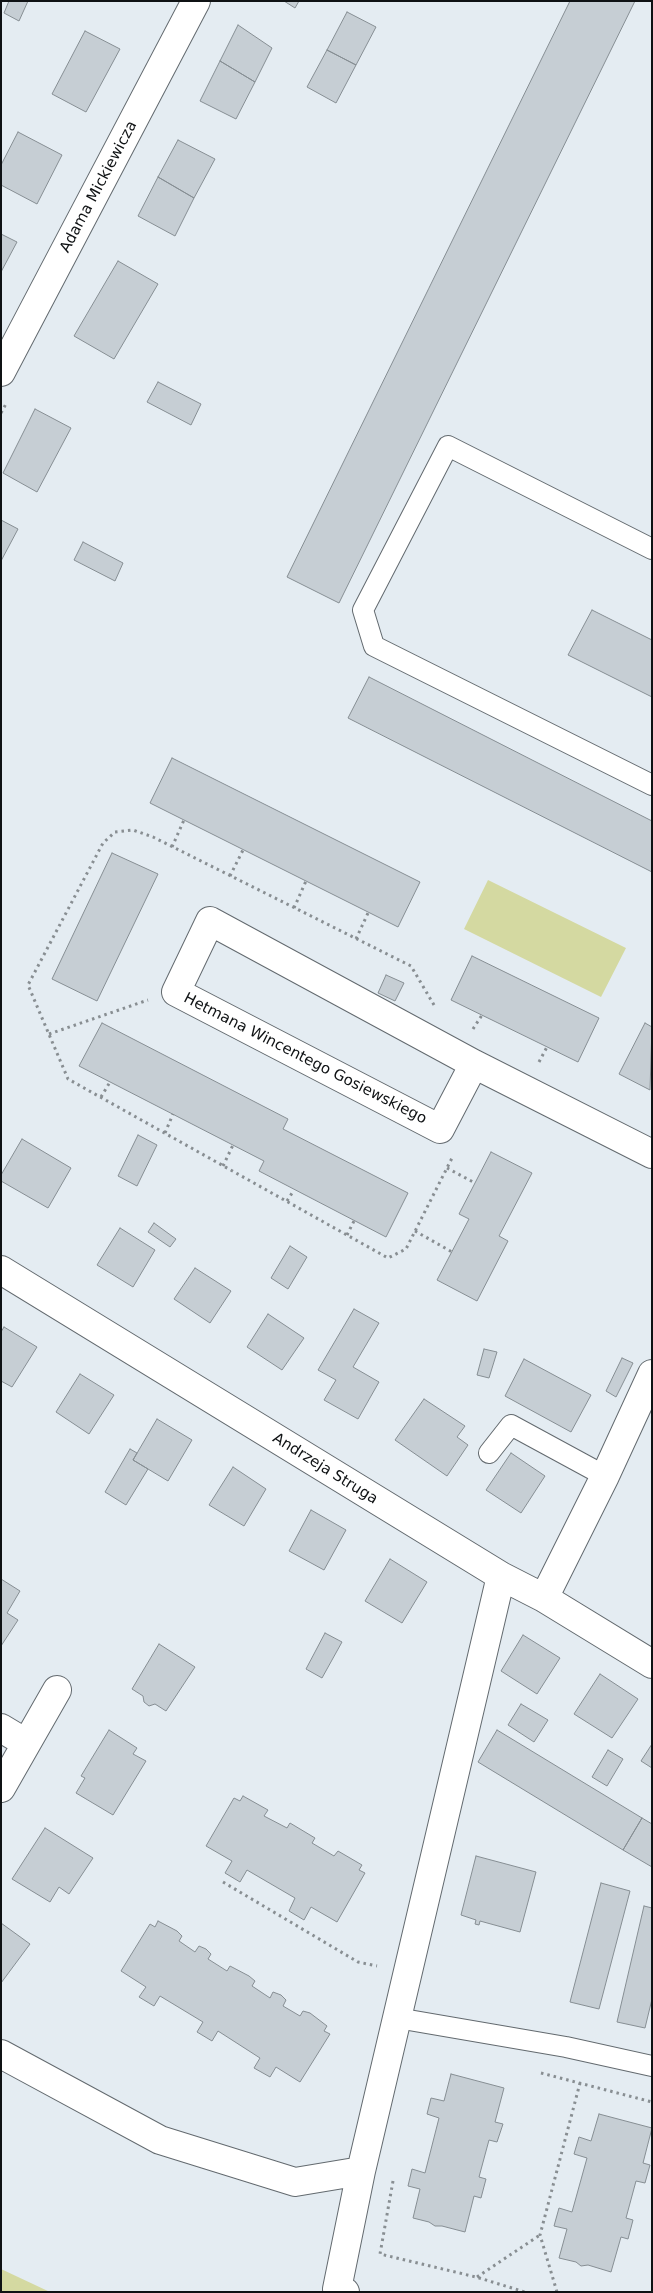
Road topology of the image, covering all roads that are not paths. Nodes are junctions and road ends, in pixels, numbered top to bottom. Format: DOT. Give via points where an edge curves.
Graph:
graph roads {
  1 [pos="196,1"];
  2 [pos="5,357"];
  3 [pos="652,549"];
  4 [pos="652,784"];
  5 [pos="474,1064"];
  6 [pos="652,1154"];
  7 [pos="1,1270"];
  8 [pos="652,1374"];
  9 [pos="489,1453"];
  10 [pos="605,1476"];
  11 [pos="501,1576"];
  12 [pos="544,1598"];
  13 [pos="652,1664"];
  14 [pos="57,1690"];
  15 [pos="1,1728"];
  16 [pos="26,1743"];
  17 [pos="1,1788"];
  18 [pos="397,2018"];
  19 [pos="1,2054"];
  20 [pos="652,2066"];
  21 [pos="361,2171"];
  22 [pos="345,2292"];
  1 -- 2 [label="street, Adama Mickiewicza"];
  3 -- 4 [label="lane" via="448,446 363,610 374,646"];
  5 -- 5 [label="street, Hetmana Wincentego Gosiewskiego" via="440,1129 176,992 210,921"];
  5 -- 6 [label="street, Hetmana Wincentego Gosiewskiego"];
  7 -- 11 [label="street, Andrzeja Struga"];
  8 -- 10 [label="street"];
  9 -- 10 [label="lane" via="511,1425"];
  10 -- 12 [label="street"];
  11 -- 12 [label="street, Andrzeja Struga"];
  11 -- 18 [label="street"];
  12 -- 13 [label="street, Andrzeja Struga"];
  14 -- 16 [label="street"];
  15 -- 16 [label="street"];
  16 -- 17 [label="street"];
  18 -- 20 [label="lane" via="566,2047"];
  18 -- 21 [label="street"];
  19 -- 21 [label="street" via="160,2140 295,2182"];
  21 -- 22 [label="street" via="337,2289"];
}
